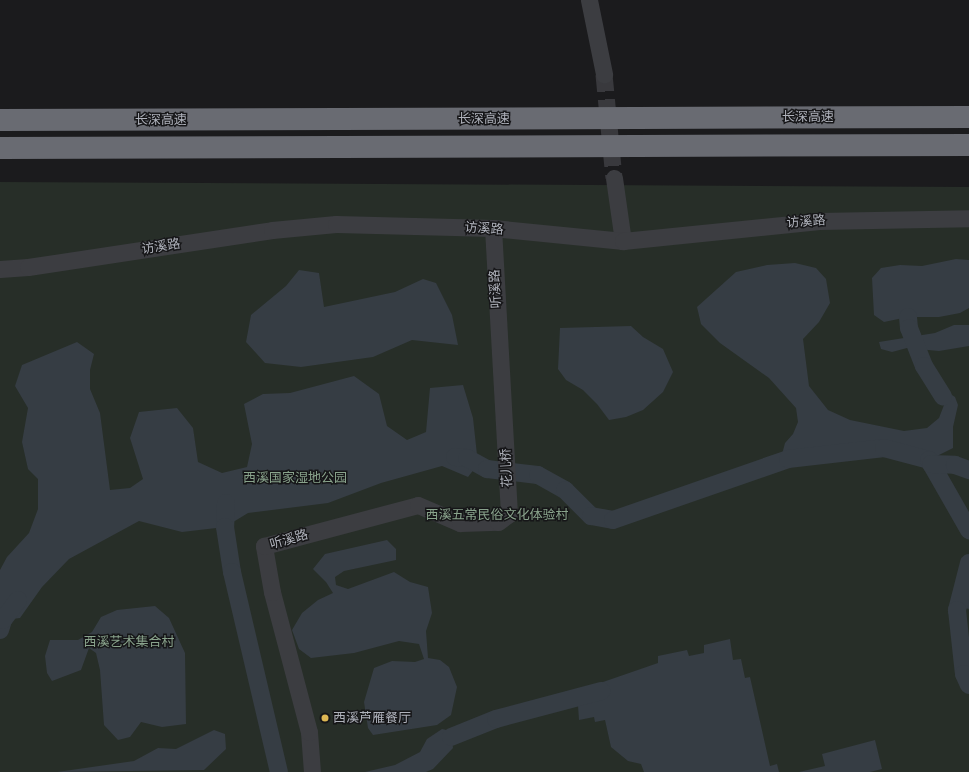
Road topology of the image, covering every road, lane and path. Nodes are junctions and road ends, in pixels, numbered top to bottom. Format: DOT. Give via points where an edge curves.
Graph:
graph roads {
  1 [pos="589,0"];
  2 [pos="604,74"];
  3 [pos="969,117"];
  4 [pos="0,120"];
  5 [pos="969,145"];
  6 [pos="0,148"];
  7 [pos="614,178"];
  8 [pos="969,218"];
  9 [pos="493,228"];
  10 [pos="623,241"];
  11 [pos="0,269"];
  12 [pos="504,422"];
  13 [pos="509,514"];
  14 [pos="312,772"];
  1 -- 2 [label="street"];
  3 -- 4 [label="highway, 长深高速"];
  5 -- 6 [label="highway"];
  7 -- 10 [label="street"];
  8 -- 10 [label="street, 访溪路" via="819,221"];
  9 -- 10 [label="street, 访溪路"];
  9 -- 11 [label="street, 访溪路" via="336,224 264,231 28,267"];
  9 -- 12 [label="street, 听溪路"];
  12 -- 13 [label="street, 花儿桥"];
  13 -- 14 [label="street, 听溪路" via="498,522 460,523 418,505 264,546 272,592 308,732"];
}
